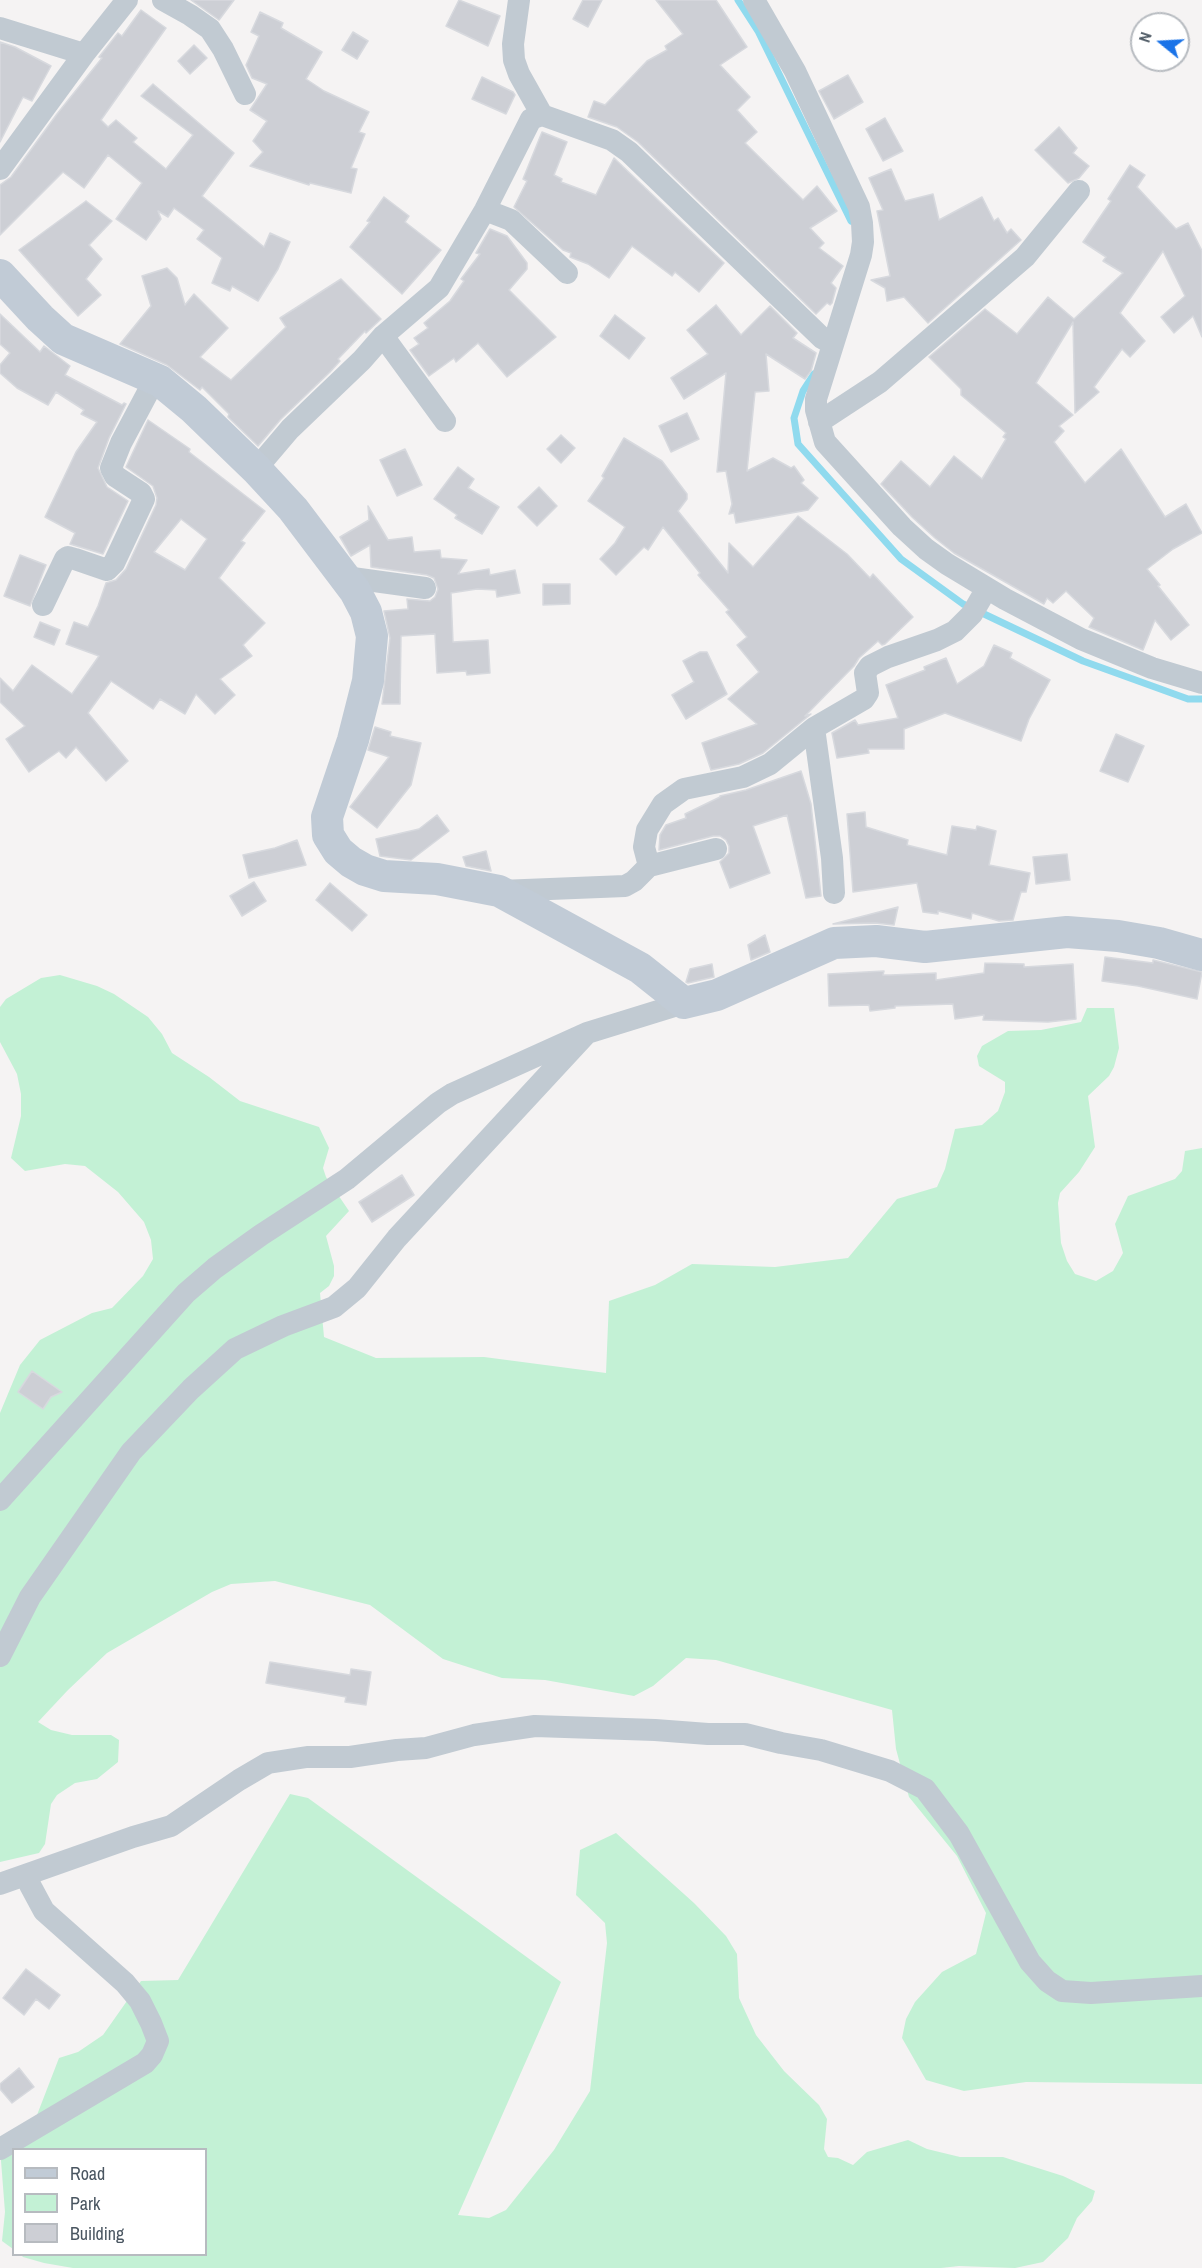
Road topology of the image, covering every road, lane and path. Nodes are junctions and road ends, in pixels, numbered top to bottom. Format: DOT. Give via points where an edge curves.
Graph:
graph roads {
  1 [pos="127,0"];
  2 [pos="163,0"];
  3 [pos="519,0"];
  4 [pos="754,0"];
  5 [pos="0,28"];
  6 [pos="84,54"];
  7 [pos="245,94"];
  8 [pos="542,115"];
  9 [pos="0,169"];
  10 [pos="1079,191"];
  11 [pos="484,210"];
  12 [pos="567,273"];
  13 [pos="0,275"];
  14 [pos="383,336"];
  15 [pos="828,341"];
  16 [pos="155,380"];
  17 [pos="445,421"];
  18 [pos="819,422"];
  19 [pos="256,469"];
  20 [pos="345,577"];
  21 [pos="425,588"];
  22 [pos="980,600"];
  23 [pos="43,605"];
  24 [pos="1201,688"];
  25 [pos="814,728"];
  26 [pos="716,849"];
  27 [pos="649,866"];
  28 [pos="499,891"];
  29 [pos="834,893"];
  30 [pos="1202,956"];
  31 [pos="684,1003"];
  32 [pos="587,1033"];
  33 [pos="0,1500"];
  34 [pos="0,1656"];
  35 [pos="29,1874"];
  36 [pos="0,1884"];
  37 [pos="1202,1986"];
  38 [pos="0,2149"];
  1 -- 6 [label="street"];
  2 -- 7 [label="street" via="210,29"];
  3 -- 8 [label="street" via="514,60"];
  4 -- 15 [label="street" via="795,71 859,207 862,248"];
  5 -- 6 [label="street"];
  6 -- 9 [label="street"];
  8 -- 11 [label="street" via="531,119"];
  8 -- 15 [label="street" via="612,140 629,152"];
  10 -- 18 [label="street" via="1025,257 880,382"];
  11 -- 12 [label="street" via="512,220"];
  11 -- 14 [label="street" via="439,288"];
  13 -- 16 [label="street" via="63,339"];
  14 -- 17 [label="street"];
  14 -- 19 [label="street" via="290,429"];
  15 -- 18 [label="street" via="816,399"];
  16 -- 19 [label="street" via="194,409"];
  16 -- 23 [label="street" via="111,468 144,499 114,563 107,570 68,557"];
  18 -- 22 [label="street" via="825,442 902,527"];
  19 -- 20 [label="street" via="293,509"];
  20 -- 21 [label="street"];
  20 -- 28 [label="street" via="366,612 372,636 368,681 327,817 328,835 338,851 365,870"];
  22 -- 24 [label="street"];
  22 -- 25 [label="street" via="955,631 870,666 865,674 868,693 864,699"];
  25 -- 27 [label="street" via="770,764 743,777 684,789 663,804 646,830 644,847"];
  25 -- 29 [label="street"];
  26 -- 27 [label="street"];
  27 -- 28 [label="street" via="625,886"];
  28 -- 31 [label="street" via="640,969"];
  30 -- 31 [label="street" via="1159,943 1067,932 925,947 876,941 834,943 717,995"];
  31 -- 32 [label="street"];
  32 -- 33 [label="street" via="452,1094 347,1179 215,1268 186,1293"];
  32 -- 34 [label="street" via="397,1238 357,1288 334,1307 235,1349 131,1452 30,1597"];
  35 -- 36 [label="street"];
  35 -- 37 [label="street" via="171,1826 268,1763 426,1748 474,1735 535,1726 745,1734 821,1750 890,1772 926,1790 959,1834 1030,1962 1062,1991 1091,1993"];
  35 -- 38 [label="street" via="30,1886 44,1911 125,1983 140,2001 158,2041 145,2062"];
}
